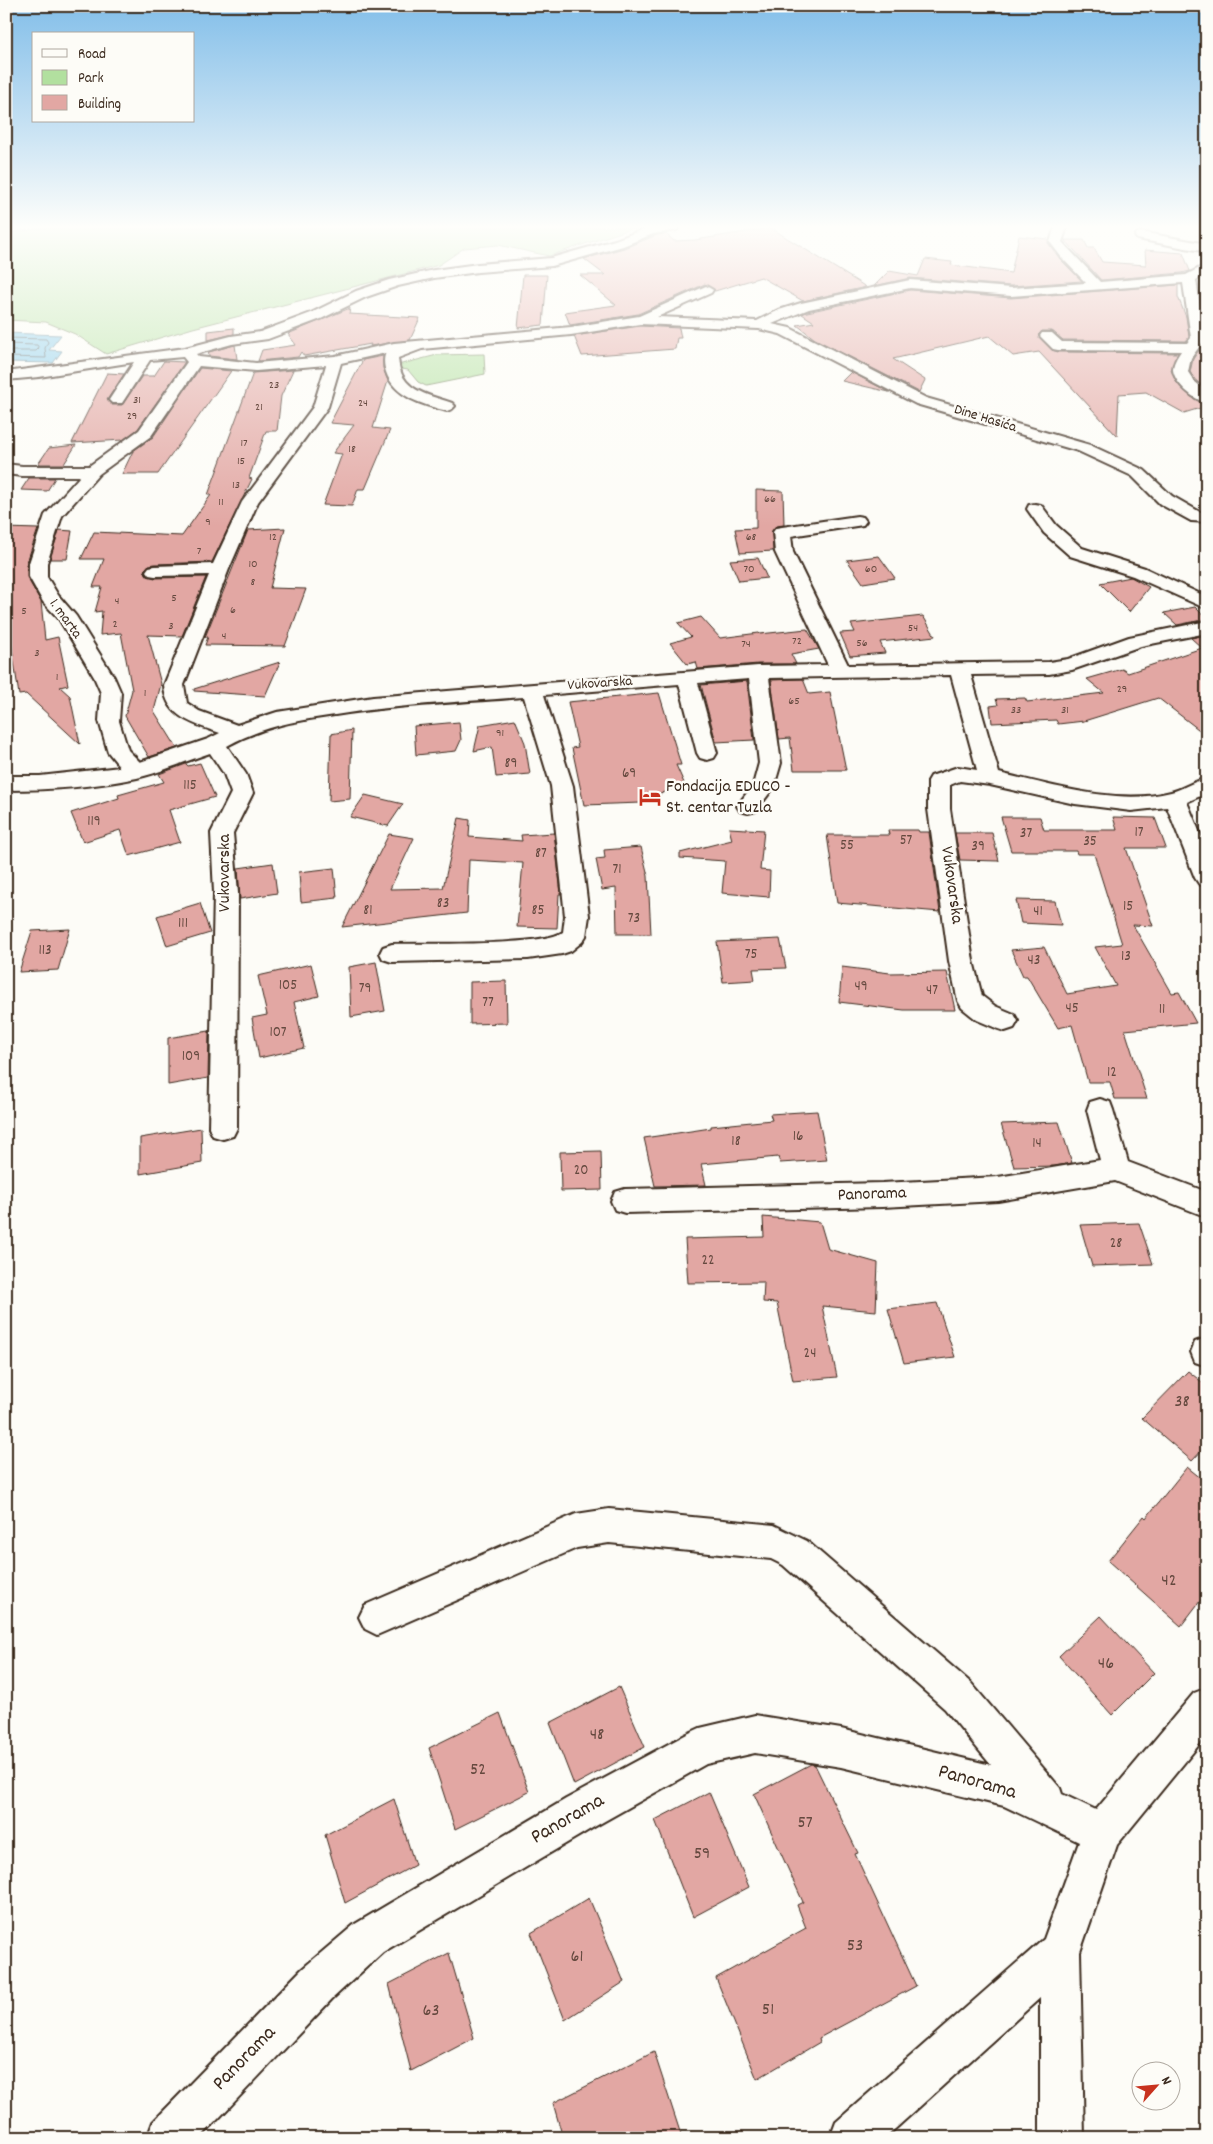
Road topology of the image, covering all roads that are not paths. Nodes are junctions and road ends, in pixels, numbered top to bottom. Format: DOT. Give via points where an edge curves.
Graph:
graph roads {
  1 [pos="287,327"];
  2 [pos="596,327"];
  3 [pos="768,327"];
  4 [pos="1198,327"];
  5 [pos="1047,336"];
  6 [pos="423,345"];
  7 [pos="1190,347"];
  8 [pos="145,356"];
  9 [pos="191,357"];
  10 [pos="335,360"];
  11 [pos="6,376"];
  12 [pos="117,400"];
  13 [pos="1207,400"];
  14 [pos="447,406"];
  15 [pos="6,469"];
  16 [pos="93,471"];
  17 [pos="1035,509"];
  18 [pos="1207,517"];
  19 [pos="856,521"];
  20 [pos="220,569"];
  21 [pos="155,571"];
  22 [pos="1207,604"];
  23 [pos="1207,627"];
  24 [pos="959,669"];
  25 [pos="840,670"];
  26 [pos="758,672"];
  27 [pos="688,677"];
  28 [pos="532,689"];
  29 [pos="237,732"];
  30 [pos="215,744"];
  31 [pos="707,753"];
  32 [pos="136,771"];
  33 [pos="990,778"];
  34 [pos="6,783"];
  35 [pos="40,783"];
  36 [pos="1207,785"];
  37 [pos="1175,799"];
  38 [pos="748,806"];
  39 [pos="1207,878"];
  40 [pos="392,953"];
  41 [pos="1005,1021"];
  42 [pos="1100,1110"];
  43 [pos="223,1128"];
  44 [pos="1116,1169"];
  45 [pos="626,1201"];
  46 [pos="1207,1205"];
  47 [pos="378,1617"];
  48 [pos="1207,1706"];
  49 [pos="1052,1809"];
  50 [pos="1102,1833"];
  51 [pos="1060,1952"];
  52 [pos="169,2138"];
  53 [pos="852,2138"];
  54 [pos="1062,2138"];
  1 -- 9 [label="street" via="263,336 231,340"];
  2 -- 6 [label="street"];
  3 -- 18 [label="street, Dine Hasića" via="785,331 921,400 1084,448 1138,473 1166,500 1197,516"];
  4 -- 7 [label="street" via="1198,339"];
  5 -- 7 [label="street" via="1058,346"];
  6 -- 10 [label="street" via="394,347"];
  6 -- 14 [label="street" via="391,356 390,367 395,380 406,391"];
  7 -- 13 [label="street" via="1180,363 1180,373 1185,382"];
  8 -- 9 [label="street"];
  8 -- 11 [label="street" via="39,374"];
  8 -- 12 [label="street"];
  9 -- 10 [label="street" via="256,367"];
  9 -- 16 [label="street, 1. marta" via="145,433"];
  10 -- 20 [label="street" via="320,407 250,502"];
  15 -- 16 [label="street"];
  16 -- 32 [label="street, 1. marta" via="54,515 38,563 38,577 50,598 67,616 104,677 111,693 109,721 118,752"];
  17 -- 22 [label="street" via="1050,529 1076,552 1139,572"];
  19 -- 25 [label="street" via="782,532 784,552"];
  20 -- 21 [label="street"];
  20 -- 29 [label="street" via="174,685 175,699 189,714"];
  23 -- 24 [label="street, Vukovarska" via="1136,641 1072,664 1049,668"];
  24 -- 25 [label="street, Vukovarska"];
  24 -- 33 [label="street"];
  25 -- 26 [label="street, Vukovarska"];
  26 -- 27 [label="street, Vukovarska"];
  26 -- 38 [label="street" via="770,764 763,787"];
  27 -- 28 [label="street, Vukovarska"];
  27 -- 31 [label="street"];
  28 -- 29 [label="street, Vukovarska" via="342,706 277,718"];
  28 -- 40 [label="street" via="562,786 577,916 574,936 562,945 528,950"];
  29 -- 30 [label="street, Vukovarska"];
  30 -- 32 [label="street"];
  30 -- 43 [label="street, Vukovarska" via="235,774 242,793 222,833 226,893"];
  32 -- 35 [label="street"];
  33 -- 37 [label="street, Vukovarska" via="1075,797 1131,804"];
  33 -- 41 [label="street, Vukovarska" via="958,774 939,781 939,809 961,961 972,1001"];
  34 -- 35 [label="street"];
  36 -- 37 [label="street, Vukovarska"];
  37 -- 39 [label="street"];
  42 -- 44 [label="street"];
  44 -- 45 [label="street, Panorama" via="998,1189"];
  44 -- 46 [label="street"];
  47 -- 49 [label="street, Panorama" via="576,1531 609,1526 774,1542 796,1553 958,1696"];
  48 -- 50 [label="street"];
  49 -- 50 [label="street, Panorama"];
  49 -- 52 [label="street, Panorama" via="1008,1788 841,1748 755,1734 700,1747 580,1813 369,1938 317,1984"];
  50 -- 51 [label="street"];
  51 -- 53 [label="street"];
  51 -- 54 [label="street"];
}
